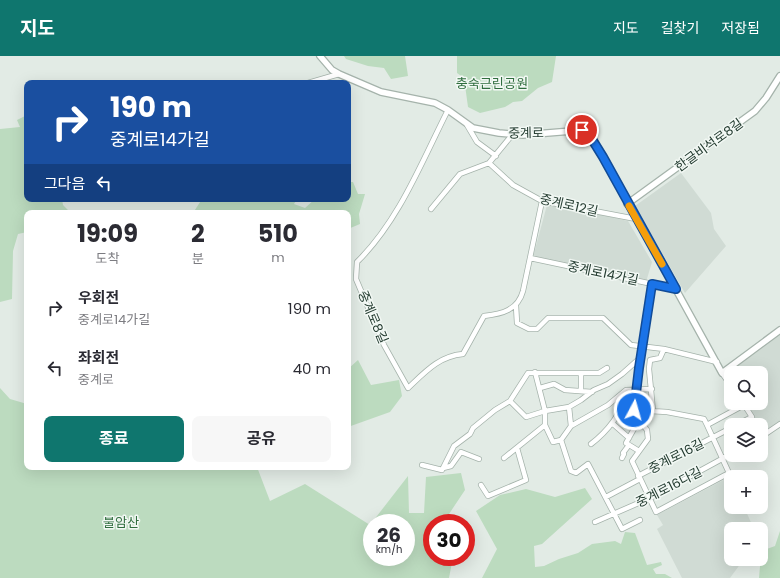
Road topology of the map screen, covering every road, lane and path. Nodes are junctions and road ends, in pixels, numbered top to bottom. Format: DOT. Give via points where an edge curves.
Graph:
graph roads {
  1 [pos="320,56"];
  2 [pos="339,74"];
  3 [pos="780,76"];
  4 [pos="318,80"];
  5 [pos="448,110"];
  6 [pos="466,125"];
  7 [pos="512,135"];
  8 [pos="496,156"];
  9 [pos="489,163"];
  10 [pos="542,201"];
  11 [pos="627,204"];
  12 [pos="431,209"];
  13 [pos="636,219"];
  14 [pos="530,258"];
  15 [pos="652,284"];
  16 [pos="676,289"];
  17 [pos="516,306"];
  18 [pos="780,330"];
  19 [pos="643,345"];
  20 [pos="664,349"];
  21 [pos="640,358"];
  22 [pos="717,362"];
  23 [pos="607,368"];
  24 [pos="535,372"];
  25 [pos="581,373"];
  26 [pos="722,373"];
  27 [pos="724,376"];
  28 [pos="540,388"];
  29 [pos="652,389"];
  30 [pos="637,390"];
  31 [pos="581,391"];
  32 [pos="592,392"];
  33 [pos="510,401"];
  34 [pos="569,407"];
  35 [pos="623,407"];
  36 [pos="733,410"];
  37 [pos="747,410"];
  38 [pos="545,411"];
  39 [pos="653,411"];
  40 [pos="634,412"];
  41 [pos="750,418"];
  42 [pos="639,420"];
  43 [pos="612,423"];
  44 [pos="780,424"];
  45 [pos="545,425"];
  46 [pos="707,425"];
  47 [pos="571,426"];
  48 [pos="724,432"];
  49 [pos="768,432"];
  50 [pos="713,437"];
  51 [pos="629,438"];
  52 [pos="561,440"];
  53 [pos="591,444"];
  54 [pos="629,445"];
  55 [pos="517,448"];
  56 [pos="639,451"];
  57 [pos="504,458"];
  58 [pos="622,458"];
  59 [pos="479,459"];
  60 [pos="723,459"];
  61 [pos="422,465"];
  62 [pos="443,468"];
  63 [pos="639,477"];
  64 [pos="481,485"];
  65 [pos="606,497"];
  66 [pos="650,498"];
  67 [pos="615,514"];
  68 [pos="640,520"];
  69 [pos="595,522"];
  1 -- 2 [label="street, 중계로"];
  2 -- 4 [label="street"];
  2 -- 5 [label="street, 중계로" via="381,92 435,103"];
  3 -- 11 [label="street, 한글비석로8길" via="755,111"];
  5 -- 6 [label="street, 중계로"];
  5 -- 17 [label="street, 중계로8길" via="396,210 370,250 357,262 356,279 384,345 408,388 436,363 453,355 463,354 484,316"];
  6 -- 7 [label="street, 중계로"];
  6 -- 8 [label="street, 중계로" via="477,142"];
  7 -- 8 [label="street"];
  7 -- 11 [label="street, 중계로" via="584,130 593,141"];
  8 -- 9 [label="street"];
  9 -- 10 [label="street, 중계로12길" via="513,185"];
  9 -- 12 [label="street" via="460,174"];
  10 -- 13 [label="street, 중계로12길"];
  10 -- 14 [label="street"];
  11 -- 13 [label="street, 중계로"];
  13 -- 16 [label="street, 중계로"];
  14 -- 15 [label="street, 중계로14가길"];
  14 -- 17 [label="street" via="522,294"];
  15 -- 16 [label="street, 중계로14가길"];
  15 -- 19 [label="street"];
  16 -- 22 [label="street, 중계로"];
  17 -- 19 [label="street" via="517,323 529,329 537,329 548,318 602,318 631,345"];
  18 -- 26 [label="street"];
  19 -- 20 [label="street"];
  19 -- 21 [label="street"];
  20 -- 22 [label="street"];
  20 -- 29 [label="street" via="660,358 650,360"];
  21 -- 30 [label="street"];
  21 -- 32 [label="street" via="608,384"];
  22 -- 26 [label="street, 중계로"];
  23 -- 25 [label="street" via="599,373"];
  24 -- 25 [label="street"];
  24 -- 28 [label="street"];
  24 -- 33 [label="street" via="528,373"];
  25 -- 31 [label="street"];
  26 -- 27 [label="street"];
  28 -- 31 [label="street" via="554,384 565,390"];
  28 -- 38 [label="street"];
  29 -- 30 [label="street"];
  29 -- 39 [label="street"];
  30 -- 35 [label="street" via="628,393"];
  30 -- 40 [label="street"];
  30 -- 47 [label="street" via="626,390 608,405"];
  31 -- 32 [label="street"];
  32 -- 34 [label="street"];
  33 -- 38 [label="street" via="526,417"];
  33 -- 62 [label="street" via="495,410 454,446"];
  34 -- 38 [label="street"];
  34 -- 47 [label="street"];
  35 -- 40 [label="street"];
  35 -- 43 [label="street"];
  36 -- 46 [label="street"];
  37 -- 41 [label="street" via="752,417"];
  38 -- 45 [label="street"];
  39 -- 40 [label="street"];
  39 -- 46 [label="street" via="704,419"];
  40 -- 42 [label="street"];
  42 -- 51 [label="street"];
  42 -- 56 [label="street" via="647,430 648,439"];
  43 -- 51 [label="street"];
  43 -- 53 [label="street"];
  44 -- 49 [label="street"];
  45 -- 52 [label="street" via="554,442"];
  45 -- 55 [label="street"];
  46 -- 50 [label="street, 중계로16길"];
  47 -- 52 [label="street"];
  48 -- 50 [label="street, 중계로16길"];
  50 -- 60 [label="street"];
  50 -- 63 [label="street, 중계로16길"];
  51 -- 54 [label="street" via="626,443"];
  52 -- 65 [label="street" via="571,471 576,473 588,464"];
  54 -- 56 [label="street"];
  54 -- 58 [label="street"];
  55 -- 57 [label="street"];
  55 -- 64 [label="street" via="526,480 488,496"];
  56 -- 63 [label="street" via="632,461"];
  59 -- 62 [label="street" via="462,452 451,466"];
  60 -- 66 [label="street, 중계로16다길"];
  60 -- 66 [label="street" via="730,473 656,512"];
  61 -- 62 [label="street" via="442,470"];
  63 -- 65 [label="street, 중계로16길"];
  63 -- 66 [label="street"];
  65 -- 67 [label="street"];
  66 -- 67 [label="street, 중계로16다길"];
  67 -- 68 [label="street, 중계로16다길" via="622,529"];
  67 -- 69 [label="street, 중계로16다길"];
}
